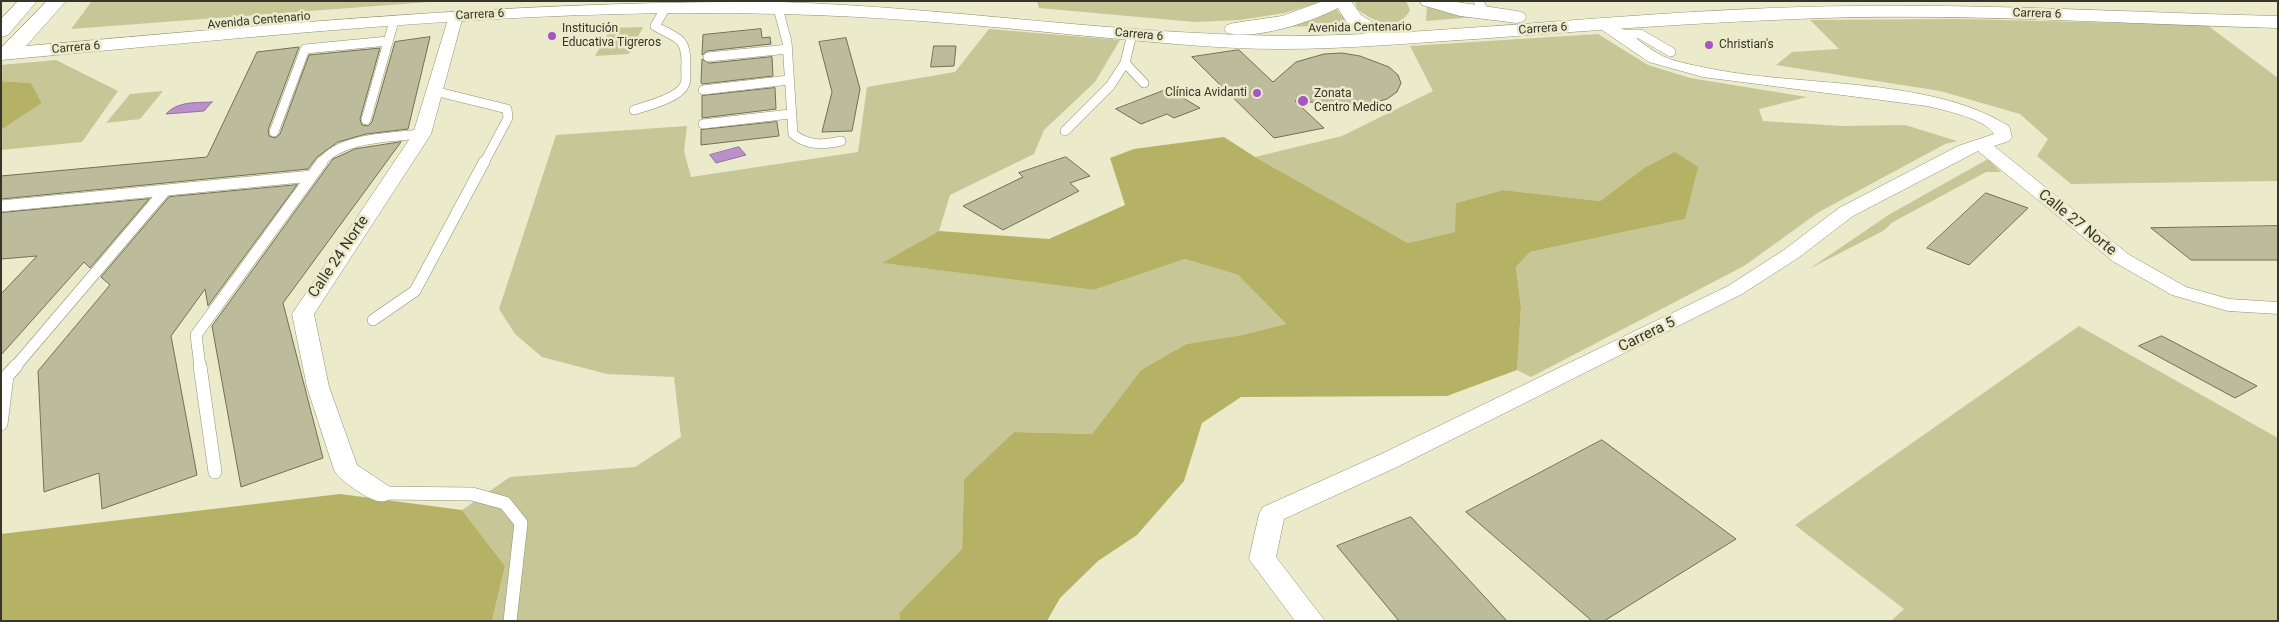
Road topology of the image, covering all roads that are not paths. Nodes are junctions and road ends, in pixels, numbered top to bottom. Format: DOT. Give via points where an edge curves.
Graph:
graph roads {
  1 [pos="28,1"];
  2 [pos="57,1"];
  3 [pos="517,1"];
  4 [pos="894,1"];
  5 [pos="1338,1"];
  6 [pos="1342,1"];
  7 [pos="1416,1"];
  8 [pos="1428,1"];
  9 [pos="1826,1"];
  10 [pos="1993,1"];
  11 [pos="668,4"];
  12 [pos="778,8"];
  13 [pos="1482,8"];
  14 [pos="2278,11"];
  15 [pos="456,16"];
  16 [pos="1541,18"];
  17 [pos="394,21"];
  18 [pos="2278,22"];
  19 [pos="1367,29"];
  20 [pos="1216,30"];
  21 [pos="1611,30"];
  22 [pos="1,31"];
  23 [pos="1411,33"];
  24 [pos="1132,34"];
  25 [pos="1386,39"];
  26 [pos="388,41"];
  27 [pos="8,48"];
  28 [pos="788,49"];
  29 [pos="1670,52"];
  30 [pos="708,57"];
  31 [pos="1125,63"];
  32 [pos="789,80"];
  33 [pos="1144,83"];
  34 [pos="704,90"];
  35 [pos="434,91"];
  36 [pos="634,110"];
  37 [pos="790,114"];
  38 [pos="366,120"];
  39 [pos="703,124"];
  40 [pos="1065,131"];
  41 [pos="274,132"];
  42 [pos="422,134"];
  43 [pos="841,141"];
  44 [pos="1983,146"];
  45 [pos="312,176"];
  46 [pos="164,192"];
  47 [pos="1,206"];
  48 [pos="2278,308"];
  49 [pos="373,320"];
  50 [pos="1,424"];
  51 [pos="215,472"];
  52 [pos="380,493"];
  53 [pos="510,621"];
  54 [pos="1311,621"];
  1 -- 22 [label="main road"];
  2 -- 27 [label="main road"];
  3 -- 27 [label="main road, Avenida Centenario" via="407,8"];
  4 -- 20 [label="main road, Avenida Centenario"];
  5 -- 20 [label="main road" via="1289,20"];
  6 -- 19 [label="main road" via="1354,19"];
  7 -- 23 [label="main road" via="1420,17"];
  8 -- 13 [label="main road"];
  9 -- 16 [label="main road, Avenida Centenario"];
  10 -- 14 [label="main road"];
  11 -- 12 [label="main road, Carrera 6"];
  11 -- 15 [label="main road, Carrera 6"];
  11 -- 36 [label="lane" via="655,26 683,42 686,48 685,84 665,100"];
  12 -- 24 [label="main road, Carrera 6" via="943,17"];
  12 -- 28 [label="lane"];
  13 -- 16 [label="main road"];
  15 -- 17 [label="main road, Carrera 6"];
  15 -- 35 [label="street, Calle 24 Norte"];
  16 -- 23 [label="main road, Avenida Centenario"];
  17 -- 26 [label="lane"];
  17 -- 27 [label="main road, Carrera 6"];
  18 -- 21 [label="main road, Carrera 6" via="1908,10 1794,13"];
  19 -- 20 [label="main road, Avenida Centenario"];
  19 -- 23 [label="main road, Avenida Centenario"];
  19 -- 25 [label="main road"];
  21 -- 23 [label="main road, Carrera 6"];
  21 -- 29 [label="lane" via="1640,34"];
  21 -- 44 [label="street, Carrera 5" via="1656,59 1676,66 1885,96 1969,112 1992,121 2003,134"];
  23 -- 25 [label="main road, Carrera 6"];
  24 -- 25 [label="main road, Carrera 6" via="1208,42"];
  24 -- 31 [label="lane"];
  26 -- 38 [label="lane"];
  26 -- 41 [label="lane" via="305,49"];
  28 -- 30 [label="lane"];
  28 -- 32 [label="lane"];
  31 -- 33 [label="lane"];
  31 -- 40 [label="lane" via="1110,86"];
  32 -- 34 [label="lane"];
  32 -- 37 [label="lane"];
  35 -- 42 [label="street, Calle 24 Norte"];
  35 -- 49 [label="lane" via="507,109 508,118 414,291"];
  37 -- 39 [label="lane"];
  37 -- 43 [label="lane" via="793,134 800,140 810,144"];
  42 -- 45 [label="lane" via="362,140 342,147 326,156"];
  42 -- 52 [label="street, Calle 24 Norte" via="311,298 304,314 318,387 346,470"];
  44 -- 48 [label="street, Calle 27 Norte" via="2121,258 2179,291 2228,305"];
  44 -- 54 [label="street, Carrera 5" via="1964,150 1846,212 1791,254 1726,295 1388,461 1272,514 1262,559"];
  45 -- 46 [label="lane"];
  45 -- 51 [label="lane" via="196,335"];
  46 -- 47 [label="lane"];
  46 -- 50 [label="lane" via="7,376"];
  52 -- 53 [label="lane" via="472,494 505,503 521,523"];
}
